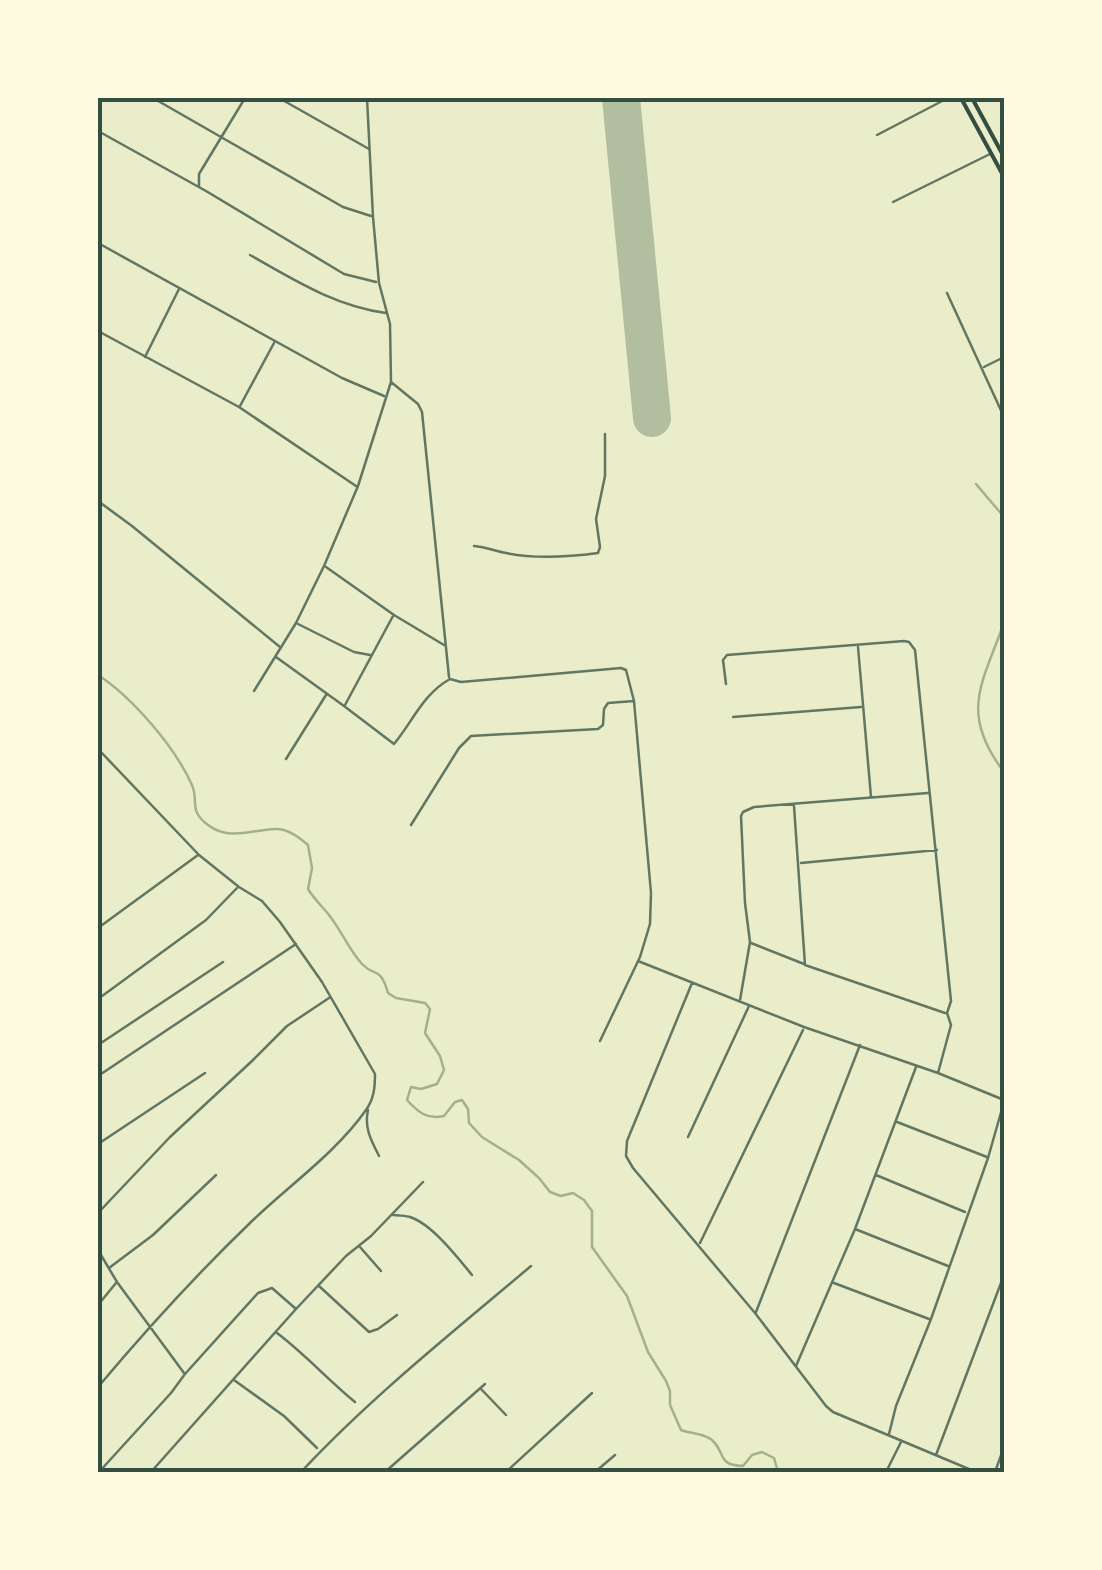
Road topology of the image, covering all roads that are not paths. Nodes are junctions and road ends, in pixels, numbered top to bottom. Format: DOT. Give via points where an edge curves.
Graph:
graph roads {
  1 [pos="153,98"];
  2 [pos="245,98"];
  3 [pos="278,98"];
  4 [pos="367,98"];
  5 [pos="948,98"];
  6 [pos="961,98"];
  7 [pos="972,98"];
  8 [pos="98,130"];
  9 [pos="877,135"];
  10 [pos="220,138"];
  11 [pos="369,149"];
  12 [pos="993,153"];
  13 [pos="1004,156"];
  14 [pos="1004,176"];
  15 [pos="198,187"];
  16 [pos="893,202"];
  17 [pos="373,217"];
  18 [pos="100,244"];
  19 [pos="98,254"];
  20 [pos="250,255"];
  21 [pos="380,283"];
  22 [pos="180,288"];
  23 [pos="947,292"];
  24 [pos="387,313"];
  25 [pos="98,331"];
  26 [pos="274,342"];
  27 [pos="144,356"];
  28 [pos="1004,357"];
  29 [pos="982,368"];
  30 [pos="391,382"];
  31 [pos="386,397"];
  32 [pos="239,407"];
  33 [pos="1004,417"];
  34 [pos="605,434"];
  35 [pos="358,486"];
  36 [pos="98,501"];
  37 [pos="474,546"];
  38 [pos="324,566"];
  39 [pos="394,615"];
  40 [pos="298,624"];
  41 [pos="446,646"];
  42 [pos="858,646"];
  43 [pos="282,648"];
  44 [pos="371,656"];
  45 [pos="276,658"];
  46 [pos="450,679"];
  47 [pos="726,684"];
  48 [pos="254,692"];
  49 [pos="327,694"];
  50 [pos="634,701"];
  51 [pos="344,706"];
  52 [pos="862,707"];
  53 [pos="733,717"];
  54 [pos="100,751"];
  55 [pos="286,759"];
  56 [pos="930,793"];
  57 [pos="871,797"];
  58 [pos="794,805"];
  59 [pos="410,825"];
  60 [pos="936,850"];
  61 [pos="199,854"];
  62 [pos="800,863"];
  63 [pos="238,887"];
  64 [pos="98,928"];
  65 [pos="750,942"];
  66 [pos="296,944"];
  67 [pos="638,961"];
  68 [pos="223,962"];
  69 [pos="805,965"];
  70 [pos="692,983"];
  71 [pos="330,997"];
  72 [pos="98,999"];
  73 [pos="740,1002"];
  74 [pos="749,1006"];
  75 [pos="947,1013"];
  76 [pos="804,1027"];
  77 [pos="600,1041"];
  78 [pos="98,1045"];
  79 [pos="860,1045"];
  80 [pos="916,1067"];
  81 [pos="938,1073"];
  82 [pos="205,1074"];
  83 [pos="98,1076"];
  84 [pos="1004,1100"];
  85 [pos="369,1106"];
  86 [pos="895,1122"];
  87 [pos="688,1136"];
  88 [pos="98,1144"];
  89 [pos="379,1156"];
  90 [pos="988,1158"];
  91 [pos="216,1174"];
  92 [pos="874,1175"];
  93 [pos="422,1182"];
  94 [pos="98,1213"];
  95 [pos="968,1214"];
  96 [pos="391,1215"];
  97 [pos="854,1229"];
  98 [pos="699,1244"];
  99 [pos="358,1246"];
  100 [pos="98,1250"];
  101 [pos="531,1266"];
  102 [pos="950,1266"];
  103 [pos="109,1268"];
  104 [pos="382,1271"];
  105 [pos="472,1275"];
  106 [pos="1004,1275"];
  107 [pos="118,1282"];
  108 [pos="832,1282"];
  109 [pos="318,1285"];
  110 [pos="98,1304"];
  111 [pos="296,1309"];
  112 [pos="756,1313"];
  113 [pos="397,1315"];
  114 [pos="931,1319"];
  115 [pos="149,1326"];
  116 [pos="276,1332"];
  117 [pos="796,1367"];
  118 [pos="185,1374"];
  119 [pos="233,1380"];
  120 [pos="98,1386"];
  121 [pos="592,1392"];
  122 [pos="355,1402"];
  123 [pos="506,1416"];
  124 [pos="889,1435"];
  125 [pos="902,1441"];
  126 [pos="1004,1447"];
  127 [pos="316,1448"];
  128 [pos="614,1456"];
  129 [pos="935,1456"];
  130 [pos="99,1472"];
  131 [pos="150,1472"];
  132 [pos="302,1472"];
  133 [pos="386,1472"];
  134 [pos="506,1472"];
  135 [pos="595,1472"];
  136 [pos="886,1472"];
  137 [pos="976,1472"];
  138 [pos="994,1472"];
  1 -- 10 [label="street"];
  2 -- 10 [label="street"];
  3 -- 11 [label="street"];
  4 -- 11 [label="street"];
  5 -- 9 [label="street"];
  6 -- 12 [label="main road"];
  7 -- 13 [label="main road"];
  8 -- 15 [label="street"];
  10 -- 15 [label="street"];
  10 -- 17 [label="street"];
  11 -- 17 [label="street"];
  12 -- 14 [label="main road"];
  12 -- 16 [label="street"];
  15 -- 21 [label="street" via="344,274"];
  17 -- 21 [label="street"];
  18 -- 19 [label="street"];
  18 -- 22 [label="street"];
  20 -- 24 [label="street" via="336,301"];
  21 -- 24 [label="street"];
  22 -- 26 [label="street"];
  22 -- 27 [label="street"];
  23 -- 29 [label="street"];
  24 -- 30 [label="street"];
  25 -- 27 [label="street"];
  26 -- 31 [label="street"];
  26 -- 32 [label="street"];
  27 -- 32 [label="street"];
  28 -- 29 [label="street"];
  29 -- 33 [label="street"];
  30 -- 31 [label="street"];
  30 -- 41 [label="street" via="422,412"];
  31 -- 35 [label="street"];
  32 -- 35 [label="street"];
  34 -- 37 [label="street" via="598,553 546,556"];
  35 -- 38 [label="street"];
  36 -- 43 [label="street"];
  38 -- 39 [label="street"];
  38 -- 43 [label="street"];
  39 -- 41 [label="street"];
  39 -- 44 [label="street"];
  40 -- 44 [label="street"];
  41 -- 46 [label="street"];
  42 -- 47 [label="street" via="726,655"];
  42 -- 52 [label="street"];
  42 -- 56 [label="street" via="908,642 915,650"];
  43 -- 45 [label="street"];
  44 -- 51 [label="street"];
  45 -- 48 [label="street"];
  45 -- 49 [label="street"];
  46 -- 50 [label="street" via="622,668"];
  46 -- 51 [label="street" via="424,700 394,744"];
  49 -- 51 [label="street"];
  49 -- 55 [label="street"];
  50 -- 59 [label="street" via="606,705 598,730 471,736"];
  50 -- 67 [label="street" via="651,892"];
  52 -- 53 [label="street"];
  52 -- 57 [label="street"];
  54 -- 61 [label="street"];
  56 -- 57 [label="street"];
  56 -- 60 [label="street"];
  57 -- 58 [label="street"];
  58 -- 62 [label="street"];
  58 -- 65 [label="street" via="754,807 741,816"];
  60 -- 62 [label="street"];
  60 -- 75 [label="street"];
  61 -- 63 [label="street"];
  61 -- 64 [label="street"];
  62 -- 69 [label="street"];
  63 -- 66 [label="street" via="262,901"];
  63 -- 72 [label="street" via="206,920"];
  65 -- 69 [label="street"];
  65 -- 73 [label="street"];
  66 -- 71 [label="street"];
  66 -- 83 [label="street"];
  67 -- 70 [label="street"];
  67 -- 77 [label="street"];
  68 -- 78 [label="street"];
  69 -- 75 [label="street"];
  70 -- 73 [label="street"];
  70 -- 98 [label="street" via="625,1149"];
  71 -- 85 [label="street" via="376,1074"];
  71 -- 94 [label="street" via="287,1026"];
  73 -- 74 [label="street"];
  74 -- 76 [label="street"];
  74 -- 87 [label="street"];
  75 -- 81 [label="street" via="951,1024"];
  76 -- 79 [label="street"];
  76 -- 98 [label="street"];
  79 -- 80 [label="street"];
  79 -- 112 [label="street"];
  80 -- 81 [label="street"];
  80 -- 86 [label="street"];
  81 -- 84 [label="street"];
  82 -- 88 [label="street"];
  84 -- 90 [label="street"];
  85 -- 89 [label="street" via="368,1133"];
  85 -- 115 [label="street"];
  86 -- 90 [label="street"];
  86 -- 92 [label="street"];
  90 -- 95 [label="street"];
  91 -- 103 [label="street"];
  92 -- 95 [label="street"];
  92 -- 97 [label="street"];
  93 -- 96 [label="street"];
  95 -- 102 [label="street"];
  96 -- 99 [label="street"];
  96 -- 105 [label="street" via="423,1225"];
  97 -- 102 [label="street"];
  97 -- 108 [label="street"];
  98 -- 112 [label="street"];
  99 -- 104 [label="street"];
  99 -- 109 [label="street"];
  100 -- 103 [label="street"];
  101 -- 132 [label="street"];
  102 -- 114 [label="street"];
  103 -- 107 [label="street"];
  106 -- 129 [label="street"];
  107 -- 110 [label="street"];
  107 -- 115 [label="street"];
  108 -- 114 [label="street"];
  108 -- 117 [label="street"];
  109 -- 111 [label="street"];
  109 -- 113 [label="street" via="369,1332"];
  111 -- 116 [label="street"];
  111 -- 118 [label="street" via="272,1288 258,1293"];
  112 -- 117 [label="street"];
  114 -- 124 [label="street"];
  115 -- 118 [label="street"];
  115 -- 120 [label="street"];
  116 -- 119 [label="street"];
  116 -- 122 [label="street"];
  117 -- 124 [label="street" via="833,1412"];
  118 -- 130 [label="street"];
  119 -- 127 [label="street"];
  119 -- 131 [label="street"];
  121 -- 134 [label="street"];
  123 -- 133 [label="street" via="483,1386"];
  124 -- 125 [label="street"];
  125 -- 129 [label="street"];
  125 -- 136 [label="street"];
  126 -- 138 [label="street"];
  128 -- 135 [label="street"];
  129 -- 137 [label="street"];
}
